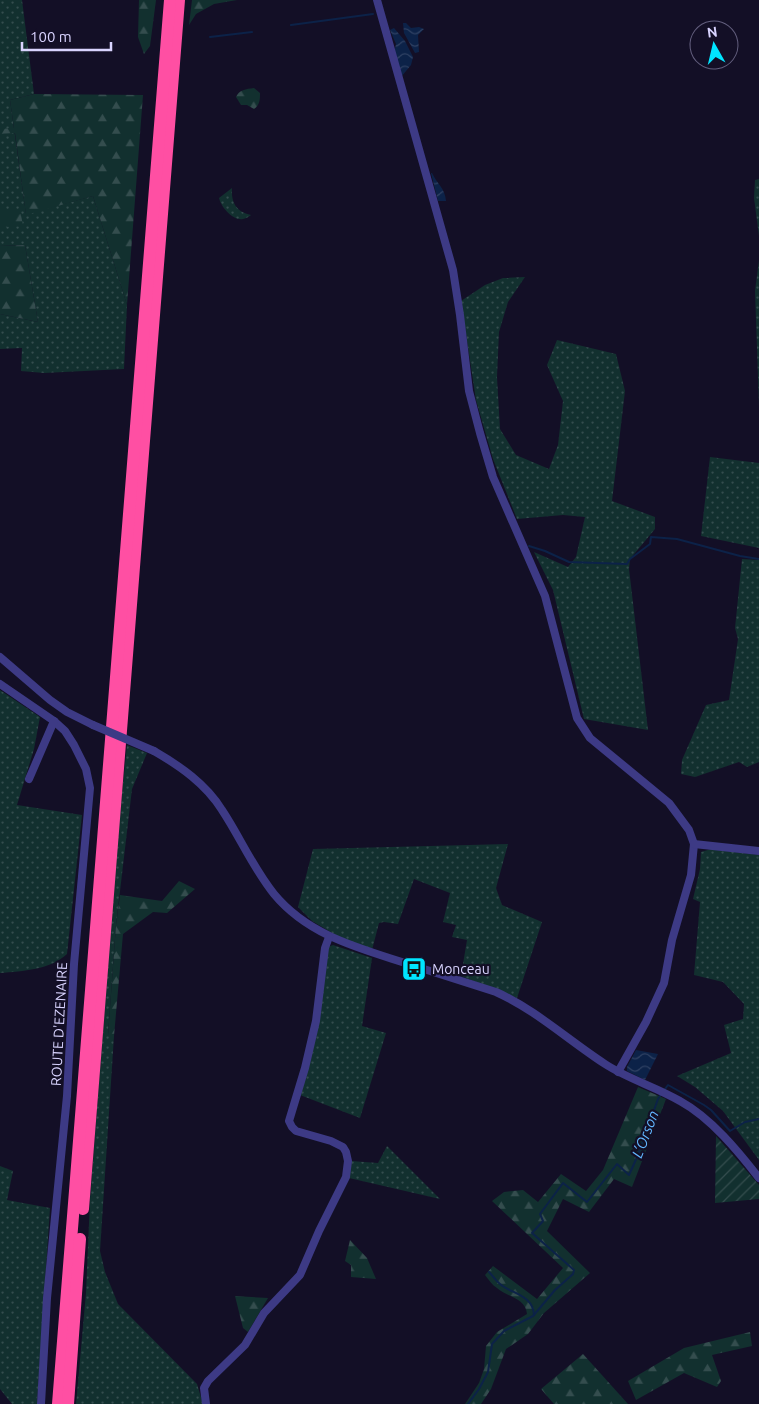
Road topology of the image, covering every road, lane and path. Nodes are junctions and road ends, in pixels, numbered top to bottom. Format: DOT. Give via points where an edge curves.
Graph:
graph roads {
  1 [pos="170,0"];
  2 [pos="179,0"];
  3 [pos="377,0"];
  4 [pos="0,656"];
  5 [pos="0,684"];
  6 [pos="54,721"];
  7 [pos="28,779"];
  8 [pos="694,844"];
  9 [pos="759,851"];
  10 [pos="329,937"];
  11 [pos="618,1072"];
  12 [pos="759,1178"];
  13 [pos="41,1404"];
  14 [pos="58,1404"];
  15 [pos="68,1404"];
  16 [pos="206,1404"];
  1 -- 14 [label="highway"];
  2 -- 15 [label="highway"];
  3 -- 8 [label="street" via="453,270 469,391 480,433 493,477 545,596 577,718 590,738 669,803 689,830"];
  4 -- 10 [label="street, bridge" via="67,712 154,751 187,772 221,808 274,894 304,922"];
  5 -- 6 [label="street, ROUTE D'EZENAIRE"];
  6 -- 7 [label="street"];
  6 -- 13 [label="street, ROUTE D'EZENAIRE" via="74,745 86,769 90,788"];
  8 -- 9 [label="street"];
  8 -- 11 [label="street" via="691,875 672,940 664,983"];
  10 -- 11 [label="street" via="496,992 517,1002"];
  10 -- 16 [label="street" via="316,1022 289,1121 296,1131 331,1141 343,1148 348,1157 348,1172 300,1275 264,1313 245,1346 208,1381 204,1388"];
  11 -- 12 [label="street" via="698,1112"];
}
